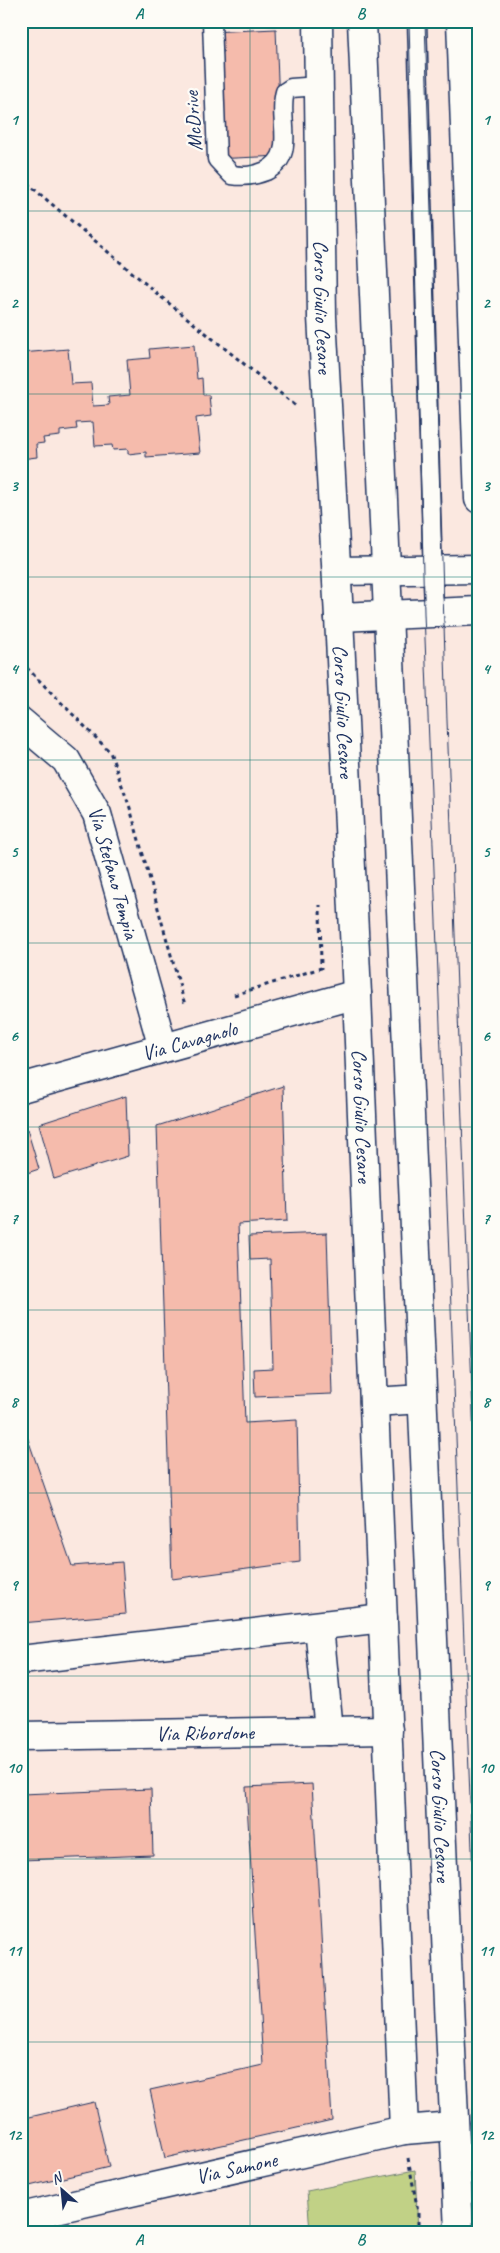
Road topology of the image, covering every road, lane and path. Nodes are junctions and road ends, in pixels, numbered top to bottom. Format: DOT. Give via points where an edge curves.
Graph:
graph roads {
  1 [pos="212,21"];
  2 [pos="318,21"];
  3 [pos="362,21"];
  4 [pos="417,21"];
  5 [pos="461,21"];
  6 [pos="319,86"];
  7 [pos="21,178"];
  8 [pos="299,408"];
  9 [pos="479,499"];
  10 [pos="433,569"];
  11 [pos="479,569"];
  12 [pos="386,570"];
  13 [pos="337,571"];
  14 [pos="479,611"];
  15 [pos="434,613"];
  16 [pos="388,614"];
  17 [pos="340,617"];
  18 [pos="21,722"];
  19 [pos="320,901"];
  20 [pos="358,994"];
  21 [pos="231,996"];
  22 [pos="162,1048"];
  23 [pos="21,1088"];
  24 [pos="422,1399"];
  25 [pos="374,1402"];
  26 [pos="383,1618"];
  27 [pos="318,1626"];
  28 [pos="21,1660"];
  29 [pos="388,1730"];
  30 [pos="329,1731"];
  31 [pos="21,1736"];
  32 [pos="453,2126"];
  33 [pos="404,2130"];
  34 [pos="21,2217"];
  35 [pos="418,2232"];
  36 [pos="459,2232"];
  1 -- 6 [label="lane, McDrive" via="218,158 232,175 254,176 279,162 284,147 285,92 289,88"];
  2 -- 6 [label="street, Corso Giulio Cesare"];
  3 -- 12 [label="street, Corso Giulio Cesare"];
  4 -- 10 [label="lane"];
  5 -- 9 [label="street"];
  6 -- 13 [label="street, Corso Giulio Cesare" via="322,317"];
  7 -- 8 [label="path"];
  10 -- 11 [label="street"];
  10 -- 12 [label="street"];
  10 -- 15 [label="lane"];
  12 -- 13 [label="street"];
  12 -- 16 [label="street, Corso Giulio Cesare"];
  13 -- 17 [label="street, Corso Giulio Cesare"];
  14 -- 15 [label="street"];
  15 -- 16 [label="street"];
  16 -- 17 [label="street"];
  16 -- 24 [label="street, Corso Giulio Cesare"];
  17 -- 20 [label="street, Corso Giulio Cesare"];
  18 -- 22 [label="street, Via Stefano Tempia" via="66,760 97,814"];
  19 -- 21 [label="path" via="321,968"];
  20 -- 22 [label="street, Via Cavagnolo"];
  20 -- 25 [label="street, Corso Giulio Cesare"];
  22 -- 23 [label="street, Via Cavagnolo"];
  24 -- 25 [label="street"];
  24 -- 32 [label="street, Corso Giulio Cesare"];
  25 -- 26 [label="street, Corso Giulio Cesare"];
  26 -- 27 [label="street"];
  26 -- 29 [label="street, Corso Giulio Cesare"];
  27 -- 28 [label="street"];
  27 -- 30 [label="street"];
  29 -- 30 [label="street, Via Ribordone"];
  29 -- 33 [label="street, Corso Giulio Cesare"];
  30 -- 31 [label="street, Via Ribordone"];
  32 -- 33 [label="street, Via Samone"];
  32 -- 36 [label="street, Corso Giulio Cesare"];
  33 -- 34 [label="street, Via Samone"];
  33 -- 35 [label="path" via="418,2212"];
}
